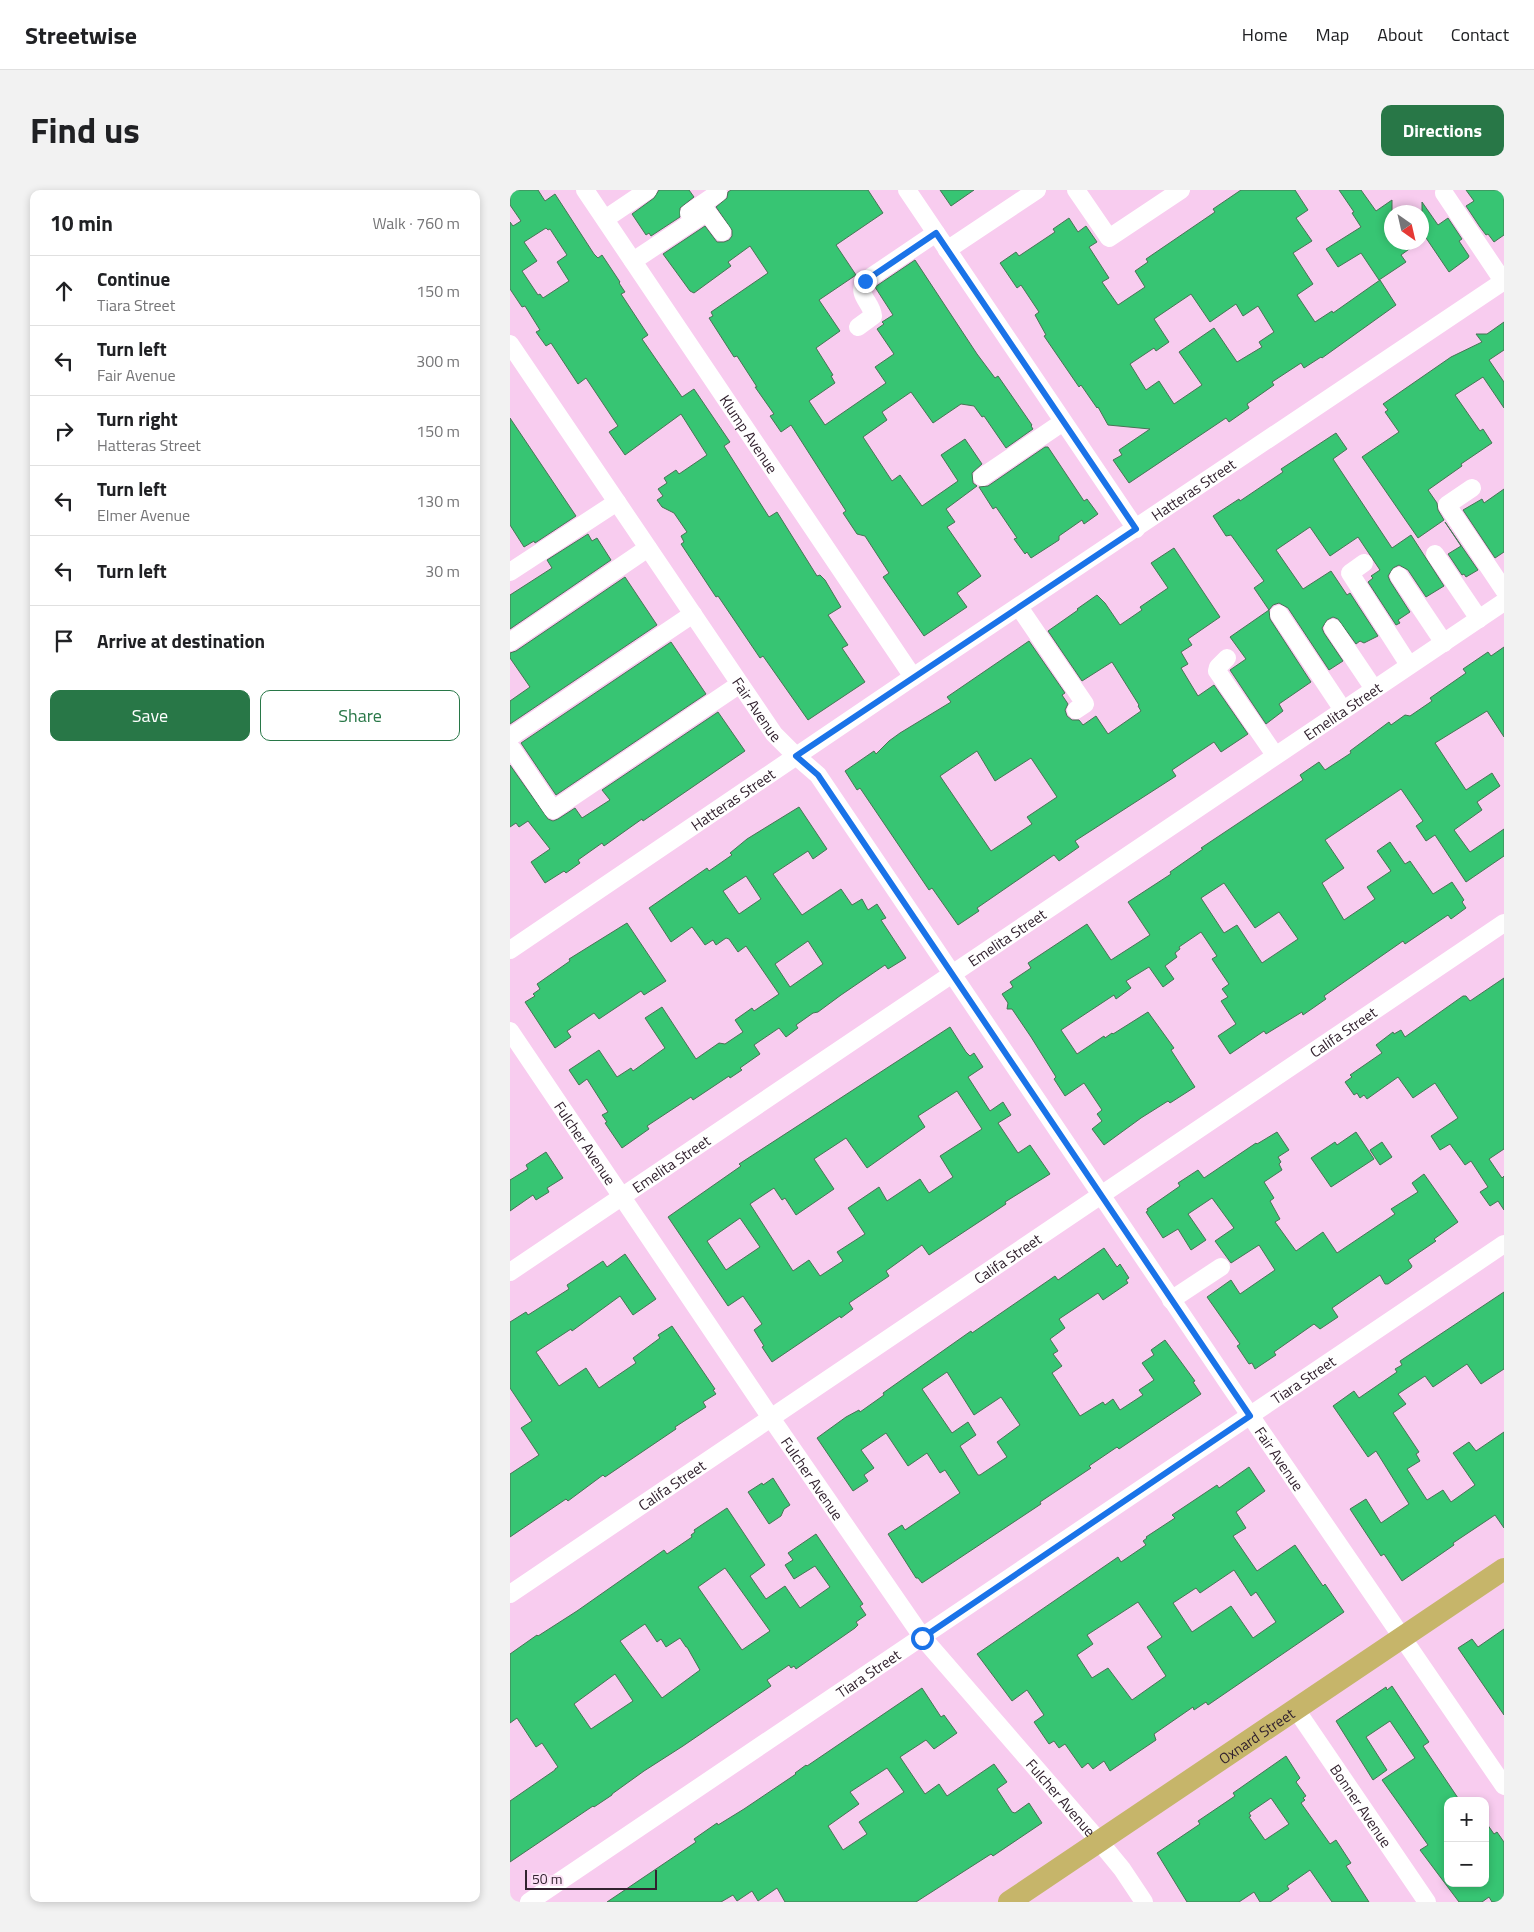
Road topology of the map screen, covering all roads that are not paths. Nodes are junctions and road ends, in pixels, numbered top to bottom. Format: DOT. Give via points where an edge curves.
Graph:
graph roads {
  1 [pos="585,190"];
  2 [pos="648,190"];
  3 [pos="716,190"];
  4 [pos="907,190"];
  5 [pos="1037,190"];
  6 [pos="1076,190"];
  7 [pos="1181,190"];
  8 [pos="1444,193"];
  9 [pos="605,219"];
  10 [pos="722,232"];
  11 [pos="936,233"];
  12 [pos="947,250"];
  13 [pos="631,257"];
  14 [pos="1504,281"];
  15 [pos="858,327"];
  16 [pos="510,344"];
  17 [pos="1063,422"];
  18 [pos="982,477"];
  19 [pos="1472,488"];
  20 [pos="617,502"];
  21 [pos="1136,529"];
  22 [pos="648,548"];
  23 [pos="1434,554"];
  24 [pos="1364,563"];
  25 [pos="510,572"];
  26 [pos="1399,576"];
  27 [pos="1504,590"];
  28 [pos="1504,602"];
  29 [pos="1019,607"];
  30 [pos="692,614"];
  31 [pos="1279,614"];
  32 [pos="1479,619"];
  33 [pos="1333,628"];
  34 [pos="510,642"];
  35 [pos="1444,643"];
  36 [pos="1227,658"];
  37 [pos="1409,665"];
  38 [pos="913,677"];
  39 [pos="1204,678"];
  40 [pos="740,684"];
  41 [pos="1374,689"];
  42 [pos="1076,710"];
  43 [pos="1343,710"];
  44 [pos="511,743"];
  45 [pos="796,756"];
  46 [pos="1272,757"];
  47 [pos="1504,923"];
  48 [pos="510,950"];
  49 [pos="952,974"];
  50 [pos="510,1031"];
  51 [pos="1101,1195"];
  52 [pos="622,1197"];
  53 [pos="1504,1244"];
  54 [pos="1221,1267"];
  55 [pos="510,1272"];
  56 [pos="1172,1300"];
  57 [pos="1250,1416"];
  58 [pos="771,1418"];
  59 [pos="1504,1569"];
  60 [pos="510,1594"];
  61 [pos="922,1638"];
  62 [pos="1402,1638"];
  63 [pos="1296,1708"];
  64 [pos="1504,1786"];
  65 [pos="1099,1840"];
  66 [pos="529,1902"];
  67 [pos="1009,1902"];
  68 [pos="1144,1902"];
  69 [pos="1427,1902"];
  1 -- 9 [label="street, Klump Avenue"];
  2 -- 9 [label="street"];
  3 -- 13 [label="street" via="718,193"];
  4 -- 11 [label="street"];
  5 -- 12 [label="street"];
  6 -- 7 [label="street" via="1109,238"];
  8 -- 14 [label="street"];
  9 -- 13 [label="street, Klump Avenue"];
  10 -- 13 [label="street" via="707,212"];
  11 -- 12 [label="street"];
  11 -- 15 [label="street" via="865,281 861,294 873,316"];
  12 -- 17 [label="street"];
  13 -- 38 [label="street, Klump Avenue"];
  14 -- 21 [label="street, Hatteras Street"];
  16 -- 20 [label="street, Fair Avenue"];
  17 -- 18 [label="street"];
  17 -- 21 [label="street"];
  19 -- 27 [label="street" via="1447,505"];
  20 -- 22 [label="street, Fair Avenue"];
  20 -- 25 [label="street"];
  21 -- 29 [label="street, Hatteras Street"];
  22 -- 30 [label="street, Fair Avenue"];
  22 -- 34 [label="street"];
  23 -- 32 [label="street"];
  24 -- 37 [label="street" via="1350,573"];
  26 -- 35 [label="street"];
  28 -- 32 [label="street, Emelita Street"];
  29 -- 38 [label="street, Hatteras Street"];
  29 -- 42 [label="street" via="1085,704"];
  30 -- 40 [label="street, Fair Avenue"];
  30 -- 44 [label="street"];
  31 -- 43 [label="street"];
  32 -- 35 [label="street, Emelita Street"];
  33 -- 41 [label="street"];
  35 -- 37 [label="street, Emelita Street"];
  36 -- 46 [label="street" via="1217,671"];
  37 -- 41 [label="street, Emelita Street"];
  38 -- 45 [label="street, Hatteras Street"];
  39 -- 46 [label="street" via="1215,678"];
  40 -- 44 [label="street" via="553,810"];
  40 -- 45 [label="street, Fair Avenue" via="774,734"];
  41 -- 43 [label="street, Emelita Street"];
  43 -- 46 [label="street, Emelita Street"];
  45 -- 48 [label="street, Hatteras Street"];
  45 -- 49 [label="street, Fair Avenue" via="818,775"];
  46 -- 49 [label="street, Emelita Street"];
  47 -- 51 [label="street, Califa Street"];
  49 -- 51 [label="street, Fair Avenue"];
  49 -- 52 [label="street, Emelita Street"];
  50 -- 52 [label="street, Fulcher Avenue"];
  51 -- 56 [label="street, Fair Avenue"];
  51 -- 58 [label="street, Califa Street"];
  52 -- 55 [label="street, Emelita Street"];
  52 -- 58 [label="street, Fulcher Avenue"];
  53 -- 57 [label="street, Tiara Street"];
  54 -- 56 [label="street"];
  56 -- 57 [label="street, Fair Avenue"];
  57 -- 61 [label="street, Tiara Street"];
  57 -- 62 [label="street, Fair Avenue"];
  58 -- 60 [label="street, Califa Street"];
  58 -- 61 [label="street, Fulcher Avenue"];
  59 -- 62 [label="main road, Oxnard Street"];
  61 -- 65 [label="street, Fulcher Avenue"];
  61 -- 66 [label="street, Tiara Street"];
  62 -- 63 [label="main road, Oxnard Street"];
  62 -- 64 [label="street, Fair Avenue"];
  63 -- 65 [label="main road, Oxnard Street"];
  63 -- 69 [label="street, Bonner Avenue"];
  65 -- 67 [label="main road, Oxnard Street"];
  65 -- 68 [label="street, Fulcher Avenue"];
}
